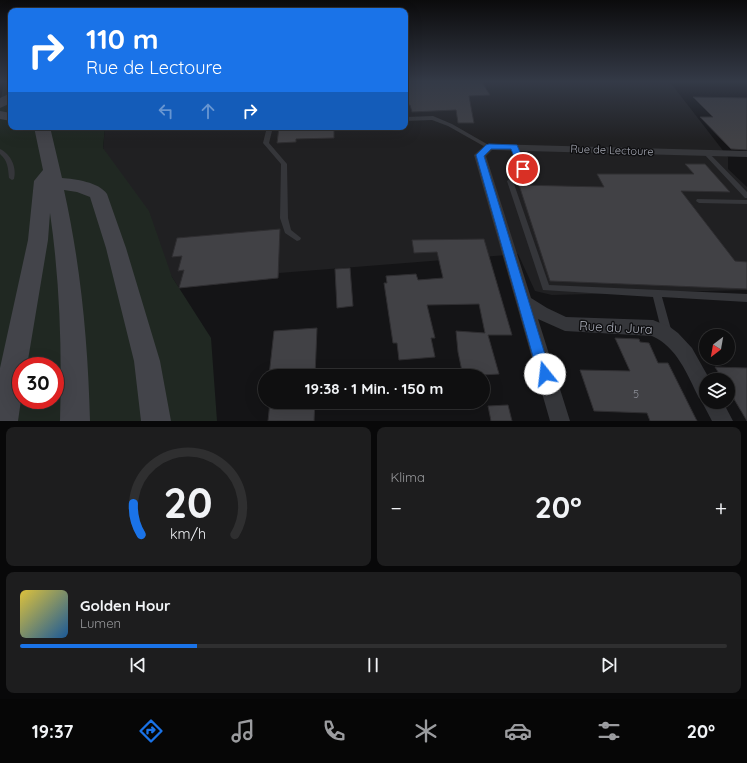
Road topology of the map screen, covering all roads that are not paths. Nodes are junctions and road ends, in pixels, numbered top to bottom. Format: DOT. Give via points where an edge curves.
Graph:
graph roads {
  1 [pos="408,119"];
  2 [pos="43,130"];
  3 [pos="269,130"];
  4 [pos="514,147"];
  5 [pos="0,151"];
  6 [pos="484,151"];
  7 [pos="706,153"];
  8 [pos="747,154"];
  9 [pos="53,177"];
  10 [pos="12,178"];
  11 [pos="747,196"];
  12 [pos="698,201"];
  13 [pos="747,202"];
  14 [pos="297,238"];
  15 [pos="656,294"];
  16 [pos="747,298"];
  17 [pos="524,301"];
  18 [pos="667,333"];
  19 [pos="699,379"];
  20 [pos="716,409"];
  21 [pos="3,421"];
  22 [pos="75,421"];
  23 [pos="156,421"];
  24 [pos="560,421"];
  25 [pos="723,421"];
  1 -- 6 [label="lane" via="433,118 450,125"];
  2 -- 9 [label="main road"];
  3 -- 14 [label="lane" via="266,142 284,164 284,218 288,231"];
  4 -- 6 [label="street, Rue de Lectoure"];
  4 -- 7 [label="street, Rue de Lectoure"];
  4 -- 15 [label="lane" via="523,169 510,181 546,288"];
  5 -- 10 [label="lane" via="7,156 11,164"];
  6 -- 17 [label="street"];
  7 -- 8 [label="street, Rue de Lectoure"];
  7 -- 11 [label="lane"];
  9 -- 21 [label="main road" via="43,181 38,240"];
  9 -- 22 [label="main road" via="63,231 73,326"];
  9 -- 23 [label="main road" via="98,194 116,248 146,361"];
  12 -- 13 [label="lane"];
  15 -- 16 [label="lane"];
  15 -- 18 [label="lane"];
  17 -- 18 [label="street, Rue du Jura" via="541,313 565,324 653,328"];
  17 -- 24 [label="street"];
  18 -- 19 [label="street, Rue du Jura" via="679,343"];
  20 -- 25 [label="street"];
}
